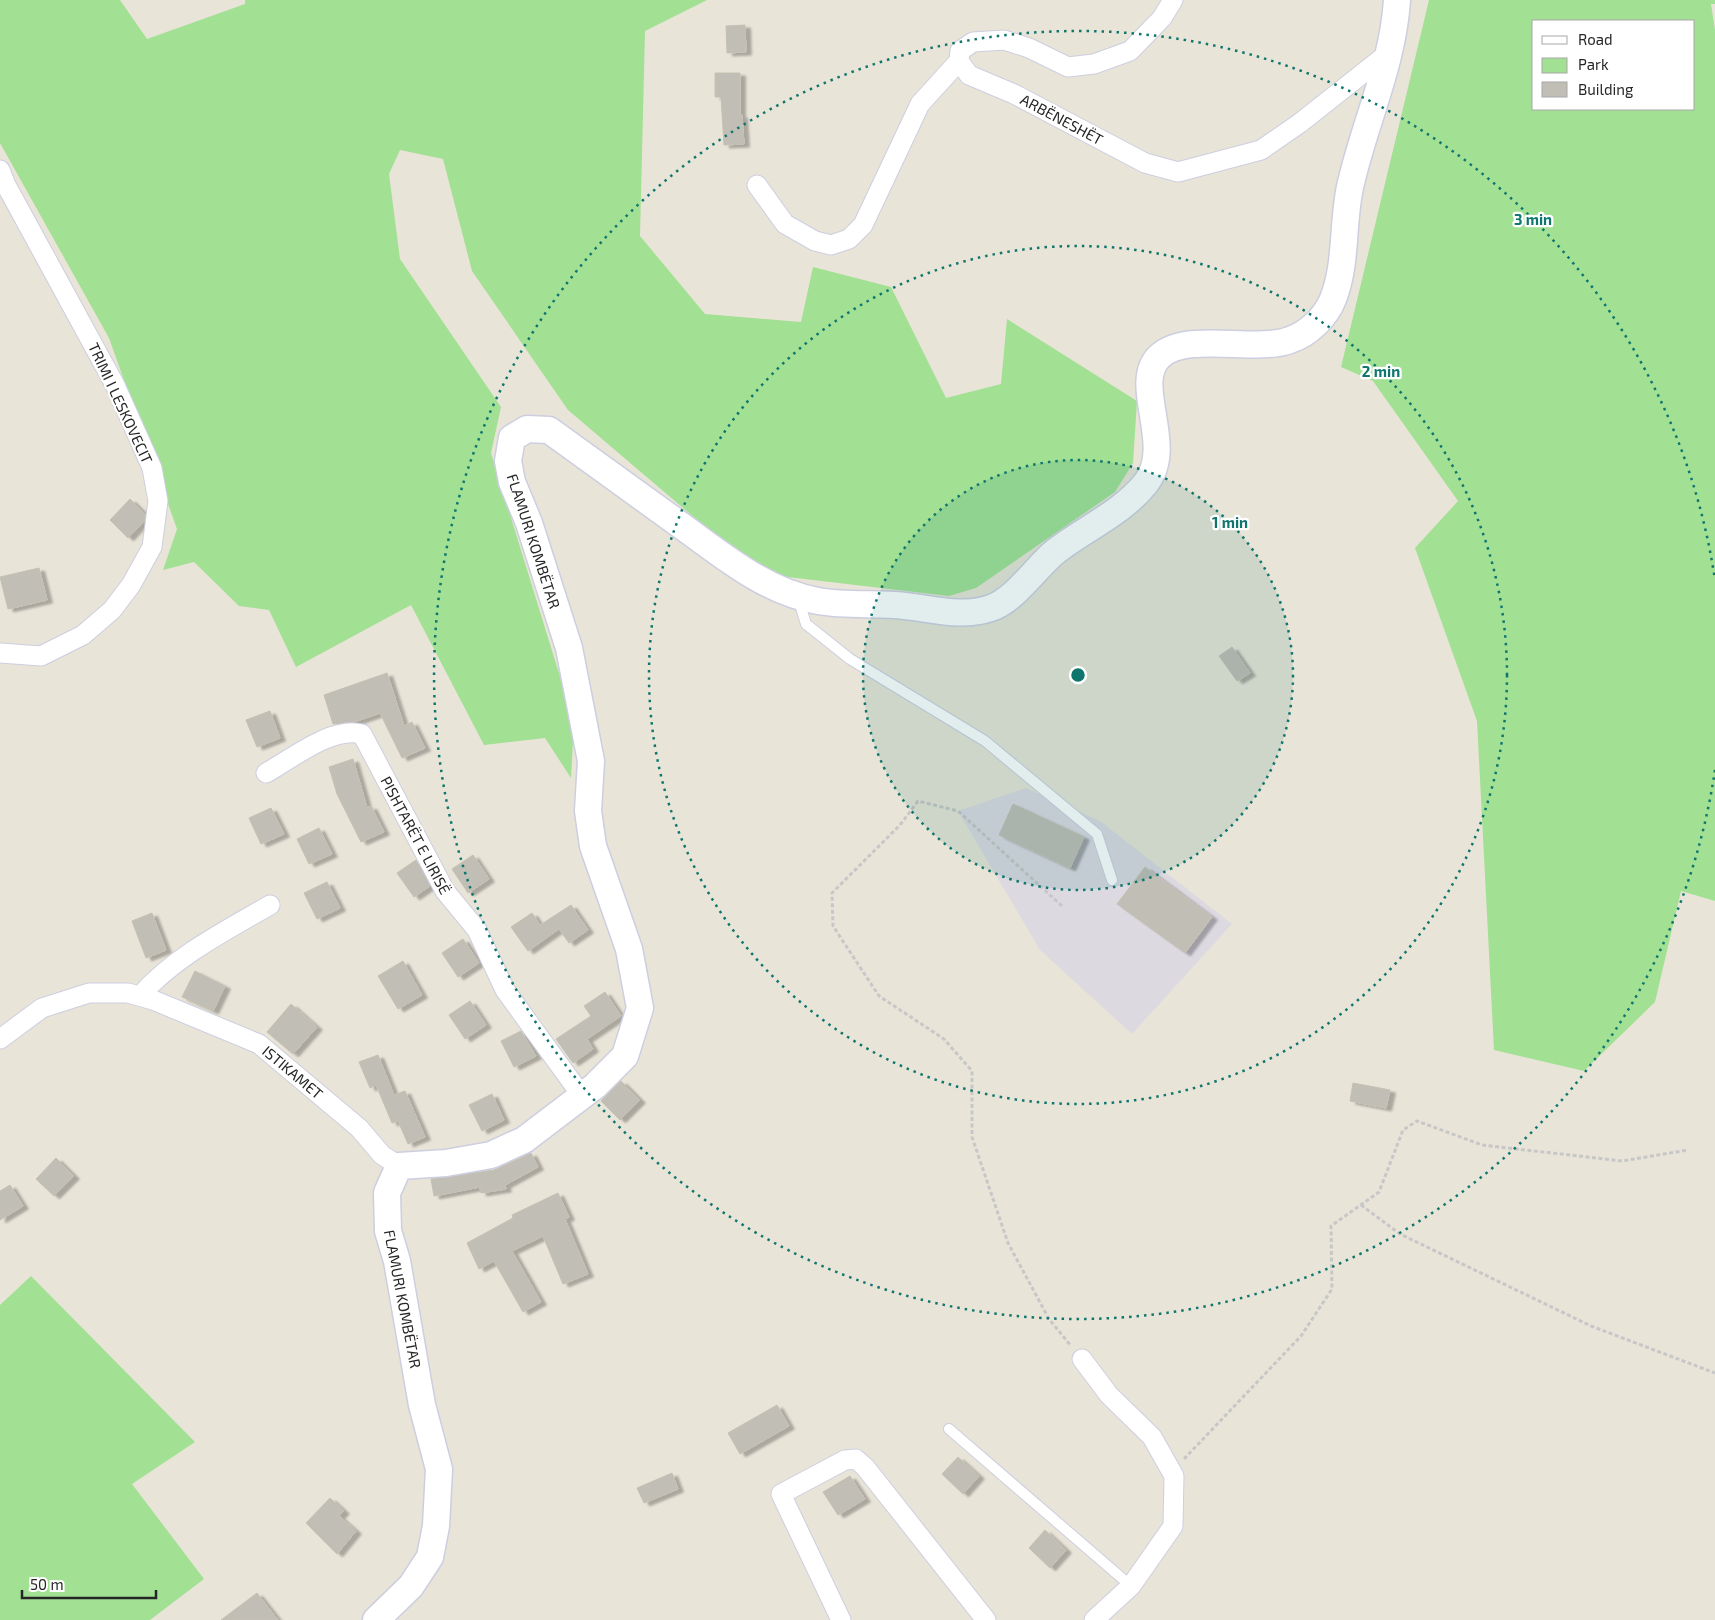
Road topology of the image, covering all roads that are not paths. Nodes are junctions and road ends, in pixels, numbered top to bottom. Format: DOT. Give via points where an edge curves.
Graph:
graph roads {
  1 [pos="1173,0"];
  2 [pos="1397,0"];
  3 [pos="1391,51"];
  4 [pos="959,60"];
  5 [pos="0,170"];
  6 [pos="757,185"];
  7 [pos="796,594"];
  8 [pos="0,653"];
  9 [pos="266,773"];
  10 [pos="1112,880"];
  11 [pos="270,905"];
  12 [pos="140,996"];
  13 [pos="0,1039"];
  14 [pos="582,1096"];
  15 [pos="399,1166"];
  16 [pos="1082,1359"];
  17 [pos="949,1429"];
  18 [pos="1131,1586"];
  19 [pos="376,1620"];
  20 [pos="841,1620"];
  21 [pos="986,1620"];
  22 [pos="1094,1620"];
  1 -- 4 [label="street" via="1162,18 1130,51 1094,64 1068,68 1029,48 1004,40 973,42 960,51"];
  2 -- 3 [label="street"];
  3 -- 4 [label="street, ARBËNESHËT" via="1300,124 1262,150 1178,172 1145,163 1014,94 969,75"];
  3 -- 7 [label="street, FLAMURI KOMBËTAR" via="1350,189 1332,302 1313,325 1288,341 1187,345 1158,356 1149,388 1158,452 1153,474 1124,507 1053,554 1026,582 993,608 947,614 907,606 817,601"];
  4 -- 6 [label="street" via="920,104 862,225 849,239 831,244 815,241 786,224"];
  5 -- 8 [label="street, TRIMI I LESKOVECIT" via="115,385 152,468 158,501 152,547 131,585 112,610 82,635 41,656"];
  7 -- 10 [label="lane" via="806,624 850,659 985,741 1097,834"];
  7 -- 14 [label="street, FLAMURI KOMBËTAR" via="744,571 549,430 526,429 512,438 508,461 512,482 569,648 591,761 588,811 594,846 629,949 640,1008 625,1056"];
  9 -- 14 [label="street, PISHTARËT E LIRISË" via="333,734 362,734 445,891 477,930 505,990"];
  11 -- 12 [label="street" via="207,942 151,983"];
  12 -- 13 [label="street, ISTIKAMET" via="89,993 42,1008"];
  12 -- 15 [label="street, ISTIKAMET" via="259,1044 359,1128 382,1155"];
  14 -- 15 [label="street, FLAMURI KOMBËTAR" via="524,1140 491,1155 446,1163"];
  15 -- 19 [label="street, FLAMURI KOMBËTAR" via="388,1193 388,1231 397,1261 422,1405 438,1469 436,1526 430,1557 411,1586"];
  16 -- 18 [label="street" via="1109,1395 1152,1436 1174,1476 1173,1526"];
  17 -- 18 [label="lane"];
  18 -- 22 [label="street"];
  20 -- 21 [label="street" via="781,1494 845,1460 856,1459"];
}
